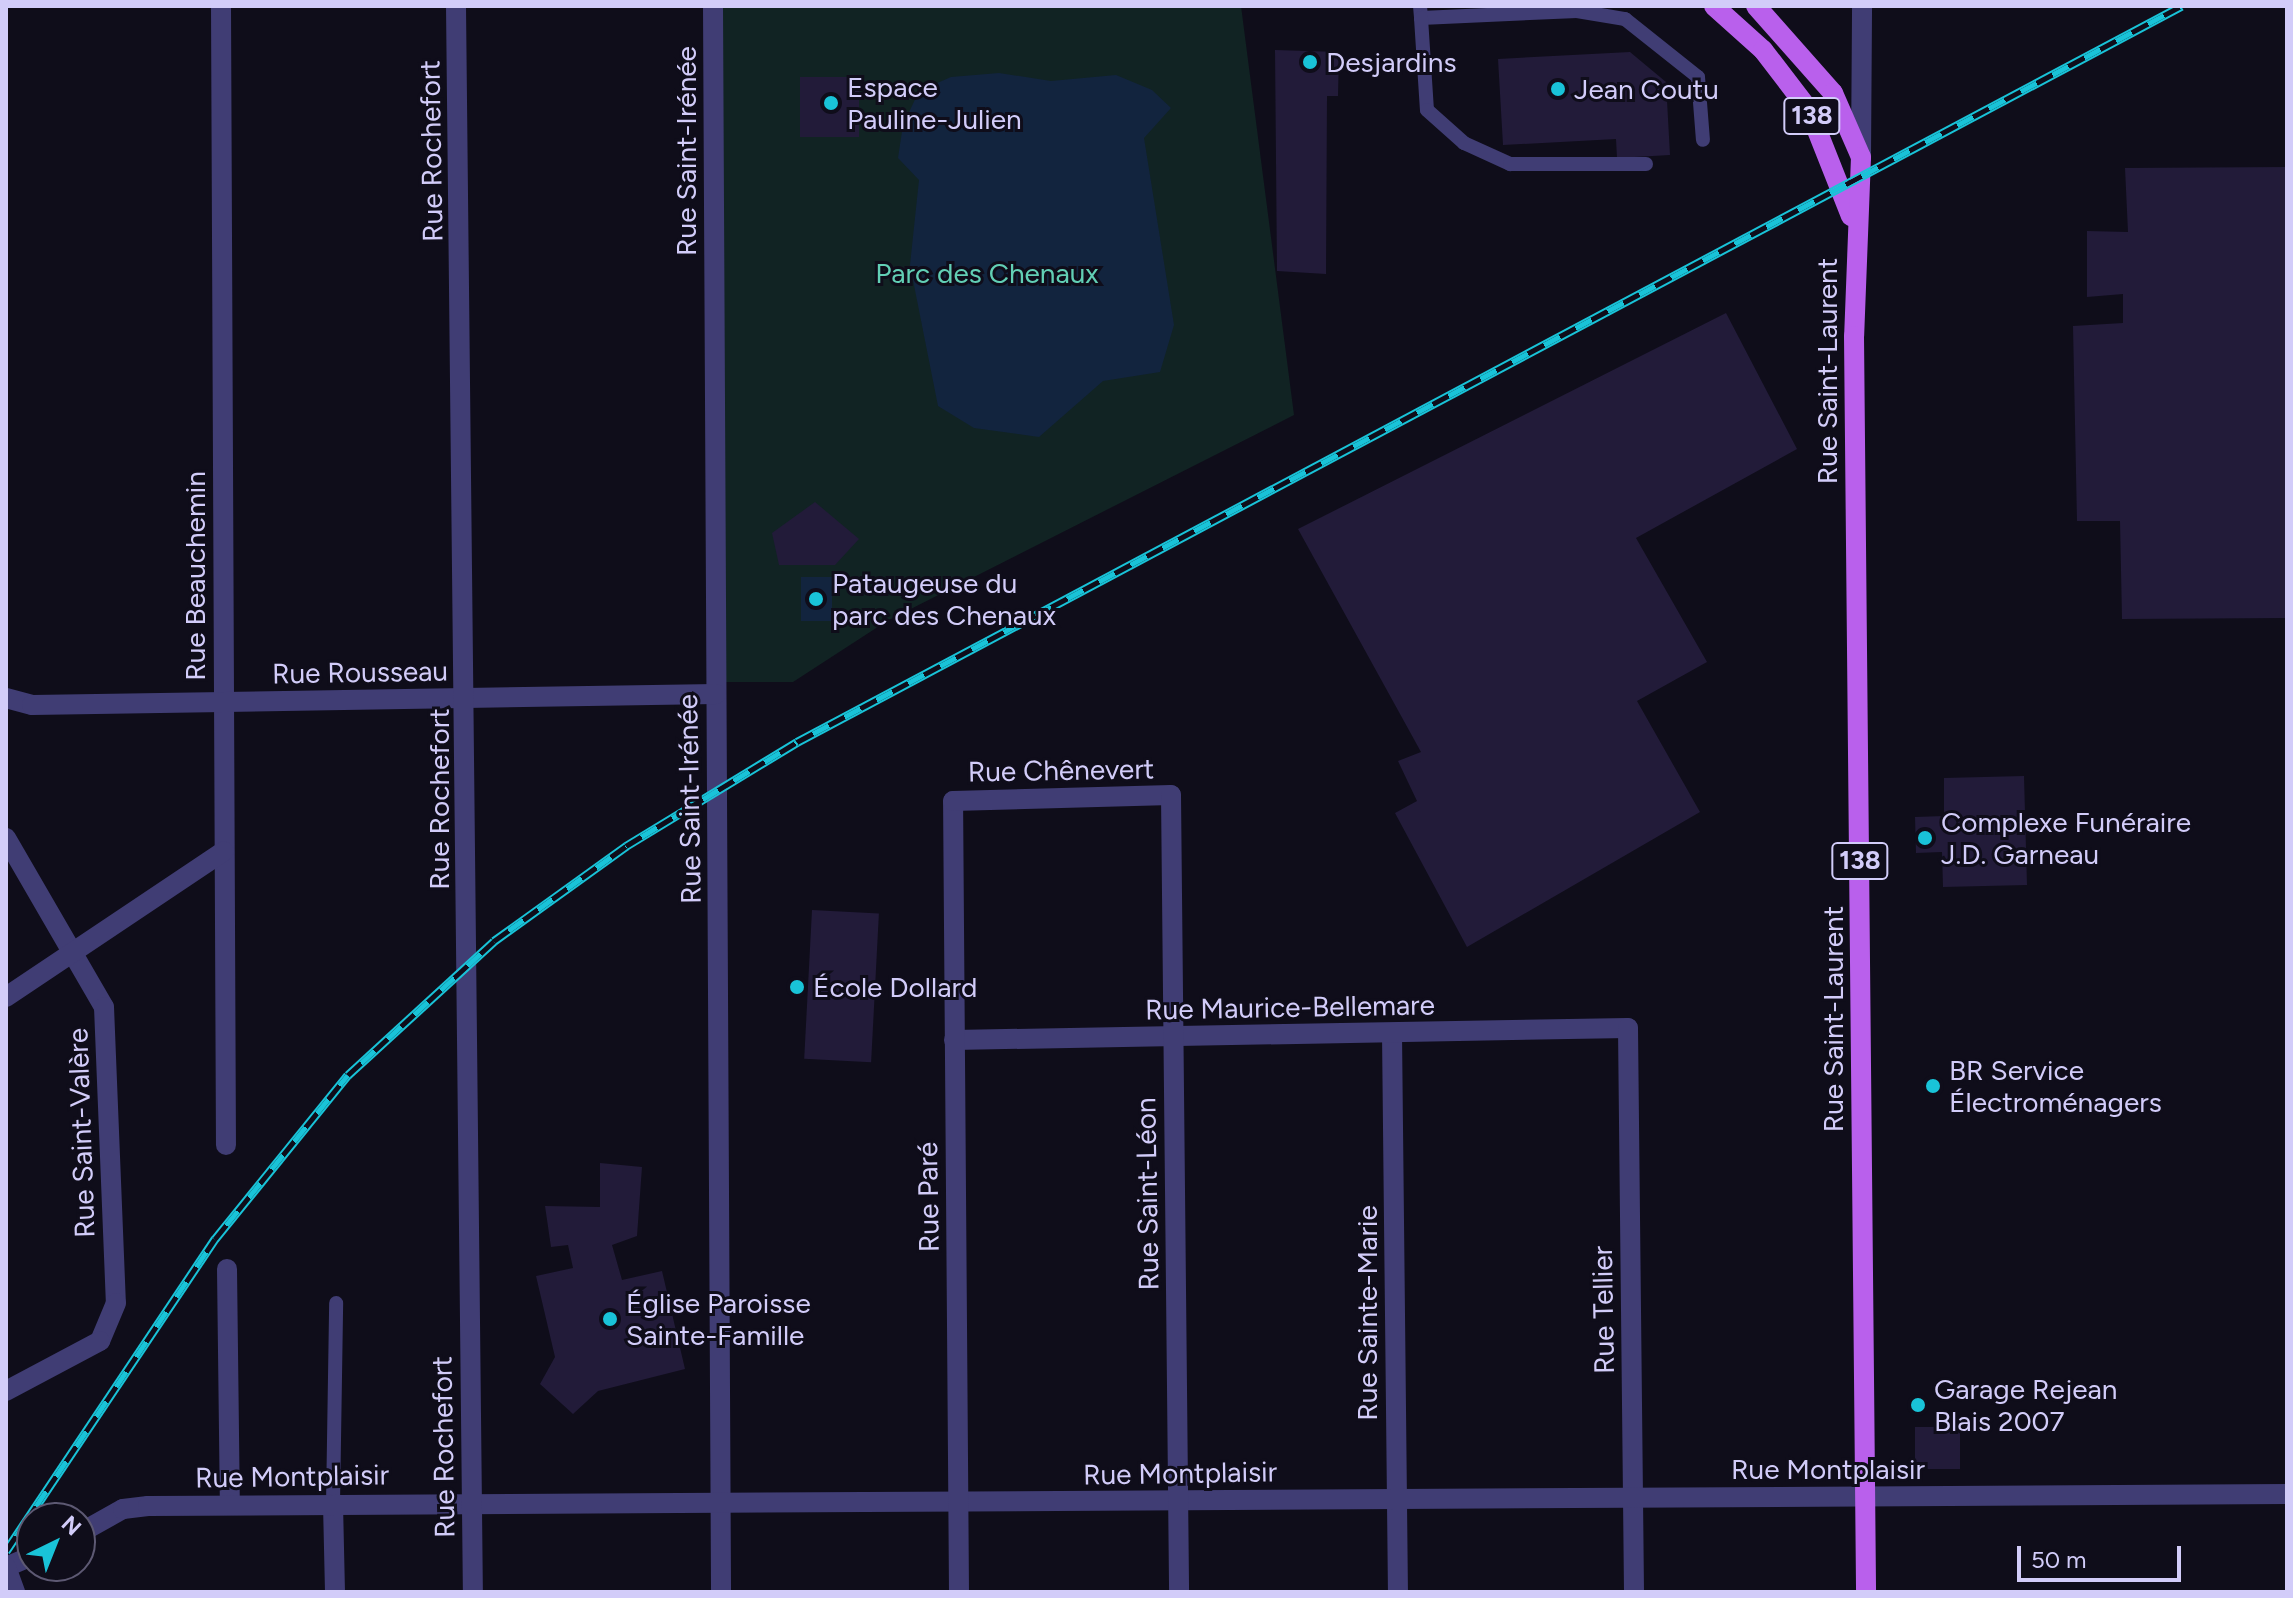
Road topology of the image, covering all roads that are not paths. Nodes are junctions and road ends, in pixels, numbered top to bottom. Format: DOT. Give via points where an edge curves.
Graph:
graph roads {
  1 [pos="221,6"];
  2 [pos="456,6"];
  3 [pos="713,6"];
  4 [pos="1714,6"];
  5 [pos="1754,6"];
  6 [pos="1862,6"];
  7 [pos="1421,12"];
  8 [pos="1738,25"];
  9 [pos="1703,140"];
  10 [pos="1861,157"];
  11 [pos="1646,164"];
  12 [pos="1854,225"];
  13 [pos="716,694"];
  14 [pos="6,698"];
  15 [pos="466,698"];
  16 [pos="223,703"];
  17 [pos="1171,795"];
  18 [pos="953,801"];
  19 [pos="6,838"];
  20 [pos="224,851"];
  21 [pos="76,952"];
  22 [pos="6,997"];
  23 [pos="1628,1028"];
  24 [pos="1392,1033"];
  25 [pos="1174,1036"];
  26 [pos="954,1040"];
  27 [pos="226,1145"];
  28 [pos="227,1269"];
  29 [pos="336,1303"];
  30 [pos="6,1391"];
  31 [pos="2287,1494"];
  32 [pos="1865,1496"];
  33 [pos="1633,1498"];
  34 [pos="1398,1499"];
  35 [pos="1179,1500"];
  36 [pos="720,1501"];
  37 [pos="333,1504"];
  38 [pos="471,1504"];
  39 [pos="959,1504"];
  40 [pos="230,1505"];
  41 [pos="96,1525"];
  42 [pos="6,1567"];
  43 [pos="15,1592"];
  44 [pos="335,1592"];
  45 [pos="473,1592"];
  46 [pos="721,1592"];
  47 [pos="959,1592"];
  48 [pos="1179,1592"];
  49 [pos="1398,1592"];
  50 [pos="1634,1592"];
  51 [pos="1866,1592"];
  1 -- 16 [label="street, Rue Beauchemin"];
  2 -- 15 [label="street, Rue Rochefort"];
  3 -- 13 [label="street, Rue Saint-Irénée"];
  4 -- 8 [label="main road, 138"];
  5 -- 8 [label="street"];
  5 -- 10 [label="main road, 138" via="1833,93"];
  6 -- 10 [label="street"];
  7 -- 9 [label="lane" via="1577,11 1625,19 1698,77"];
  7 -- 11 [label="lane" via="1427,110 1464,143 1510,164"];
  8 -- 12 [label="main road, 138" via="1809,110"];
  10 -- 12 [label="main road, Rue Saint-Laurent / 138"];
  12 -- 32 [label="main road, Rue Saint-Laurent / 138"];
  13 -- 15 [label="street, Rue Rousseau"];
  13 -- 36 [label="street, Rue Saint-Irénée"];
  14 -- 16 [label="street, Rue Rousseau" via="32,705"];
  15 -- 16 [label="street, Rue Rousseau"];
  15 -- 38 [label="street, Rue Rochefort"];
  16 -- 20 [label="street, Rue Beauchemin"];
  17 -- 18 [label="street, Rue Chênevert"];
  17 -- 25 [label="street, Rue Saint-Léon"];
  18 -- 26 [label="street, Rue Paré"];
  19 -- 21 [label="street, Rue Saint-Valère"];
  20 -- 21 [label="street"];
  20 -- 27 [label="street, Rue Beauchemin"];
  21 -- 22 [label="street"];
  21 -- 30 [label="street, Rue Saint-Valère" via="100,992 107,1025 114,1321 91,1348"];
  23 -- 24 [label="street, Rue Maurice-Bellemare"];
  23 -- 33 [label="street, Rue Tellier"];
  24 -- 25 [label="street, Rue Maurice-Bellemare"];
  24 -- 34 [label="street, Rue Sainte-Marie"];
  25 -- 26 [label="street, Rue Maurice-Bellemare"];
  25 -- 35 [label="street, Rue Saint-Léon"];
  26 -- 39 [label="street, Rue Paré"];
  28 -- 40 [label="street"];
  29 -- 37 [label="lane"];
  31 -- 32 [label="street, Rue Montplaisir"];
  32 -- 33 [label="street, Rue Montplaisir"];
  32 -- 51 [label="main road, Rue Saint-Laurent / 138"];
  33 -- 34 [label="street, Rue Montplaisir"];
  33 -- 50 [label="street, Rue Tellier"];
  34 -- 35 [label="street, Rue Montplaisir"];
  34 -- 49 [label="street, Rue Sainte-Marie"];
  35 -- 39 [label="street, Rue Montplaisir"];
  35 -- 48 [label="street, Rue Saint-Léon"];
  36 -- 38 [label="street, Rue Montplaisir"];
  36 -- 39 [label="street, Rue Montplaisir"];
  36 -- 46 [label="street, Rue Saint-Irénée"];
  37 -- 38 [label="street, Rue Montplaisir"];
  37 -- 40 [label="street, Rue Montplaisir"];
  37 -- 44 [label="street"];
  38 -- 45 [label="street, Rue Rochefort"];
  39 -- 47 [label="street, Rue Paré"];
  40 -- 41 [label="street, Rue Montplaisir" via="133,1507"];
  42 -- 43 [label="street"];
}
